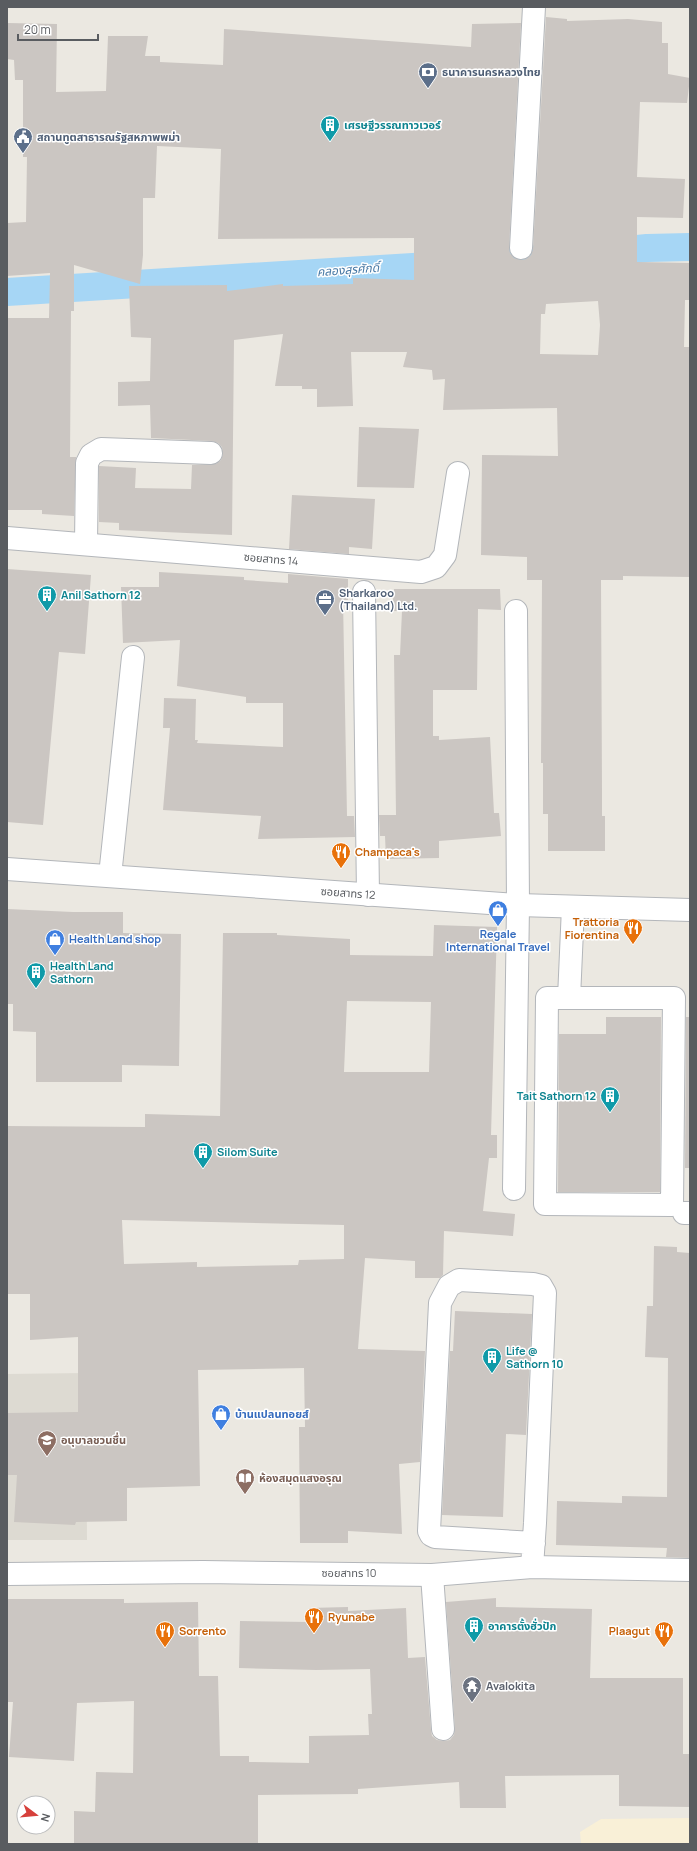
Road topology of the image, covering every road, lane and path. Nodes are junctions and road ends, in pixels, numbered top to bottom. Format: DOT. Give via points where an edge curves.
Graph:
graph roads {
  1 [pos="534,7"];
  2 [pos="521,248"];
  3 [pos="211,453"];
  4 [pos="458,473"];
  5 [pos="7,538"];
  6 [pos="86,544"];
  7 [pos="364,592"];
  8 [pos="516,611"];
  9 [pos="133,657"];
  10 [pos="7,869"];
  11 [pos="110,876"];
  12 [pos="368,895"];
  13 [pos="518,905"];
  14 [pos="573,907"];
  15 [pos="690,910"];
  16 [pos="569,998"];
  17 [pos="514,1189"];
  18 [pos="534,1543"];
  19 [pos="532,1567"];
  20 [pos="690,1570"];
  21 [pos="7,1574"];
  22 [pos="432,1575"];
  23 [pos="443,1728"];
  1 -- 2 [label="street"];
  3 -- 6 [label="street" via="102,449 91,455 87,463"];
  4 -- 6 [label="street, ซอยสาทร 14" via="445,555 436,567 422,572"];
  5 -- 6 [label="street, ซอยสาทร 14"];
  7 -- 12 [label="street"];
  8 -- 13 [label="street"];
  9 -- 11 [label="street"];
  10 -- 11 [label="street, ซอยสาทร 12"];
  11 -- 12 [label="street, ซอยสาทร 12"];
  12 -- 13 [label="street, ซอยสาทร 12"];
  13 -- 14 [label="street, ซอยสาทร 12"];
  13 -- 17 [label="street"];
  14 -- 15 [label="street, ซอยสาทร 12"];
  14 -- 16 [label="street"];
  16 -- 16 [label="street" via="674,998 672,1205 545,1204 547,998"];
  18 -- 18 [label="street" via="435,1537 429,1531 440,1303 449,1286 459,1280 533,1284 541,1286 544,1293"];
  18 -- 19 [label="street"];
  19 -- 20 [label="street, ซอยสาทร 10"];
  19 -- 22 [label="street, ซอยสาทร 10"];
  21 -- 22 [label="street, ซอยสาทร 10" via="203,1572"];
  22 -- 23 [label="street"];
}
